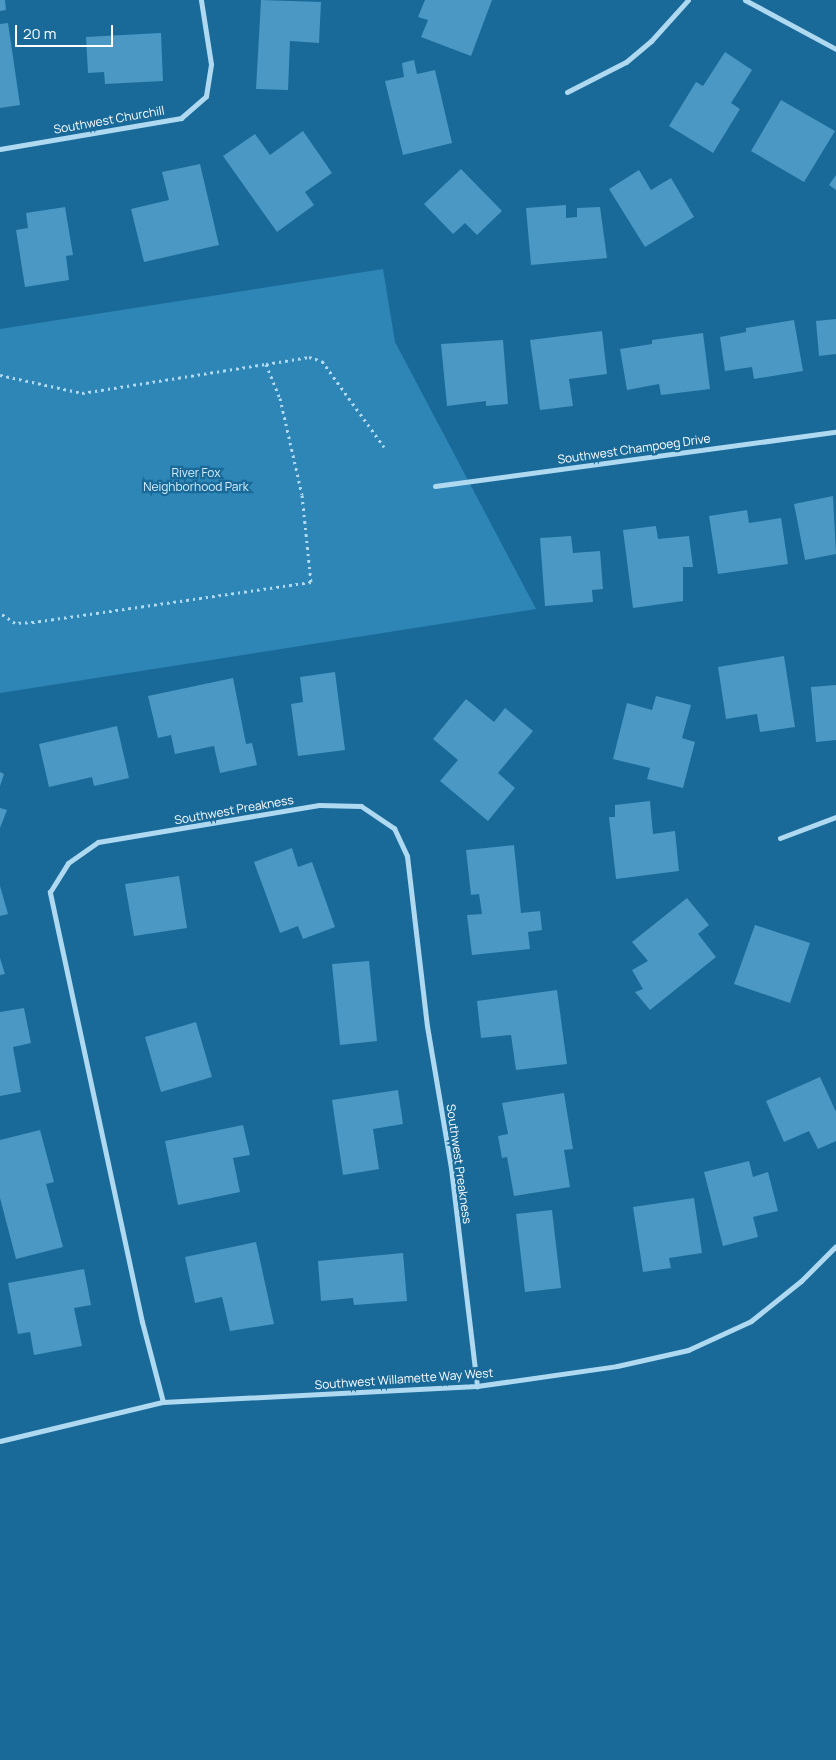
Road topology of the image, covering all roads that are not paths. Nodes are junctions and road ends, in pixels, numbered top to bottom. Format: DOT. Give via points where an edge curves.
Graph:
graph roads {
  1 [pos="201,0"];
  2 [pos="688,0"];
  3 [pos="745,0"];
  4 [pos="836,49"];
  5 [pos="567,92"];
  6 [pos="0,149"];
  7 [pos="836,432"];
  8 [pos="435,486"];
  9 [pos="836,816"];
  10 [pos="780,838"];
  11 [pos="836,1246"];
  12 [pos="477,1386"];
  13 [pos="163,1402"];
  14 [pos="0,1441"];
  1 -- 6 [label="street, Southwest Churchill" via="211,64 206,96 181,118"];
  2 -- 5 [label="street" via="651,41 626,62"];
  3 -- 4 [label="street"];
  7 -- 8 [label="street, Southwest Champoeg Drive"];
  9 -- 10 [label="street"];
  11 -- 12 [label="street, Southwest Willamette Way West" via="801,1281 751,1321 688,1350 617,1366"];
  12 -- 13 [label="street, Southwest Willamette Way West"];
  12 -- 13 [label="street, Southwest Preakness" via="451,1168 427,1026 408,856 394,828 362,806 319,805 98,842 68,863 50,892 142,1322"];
  13 -- 14 [label="street, Southwest Willamette Way West"];
}
